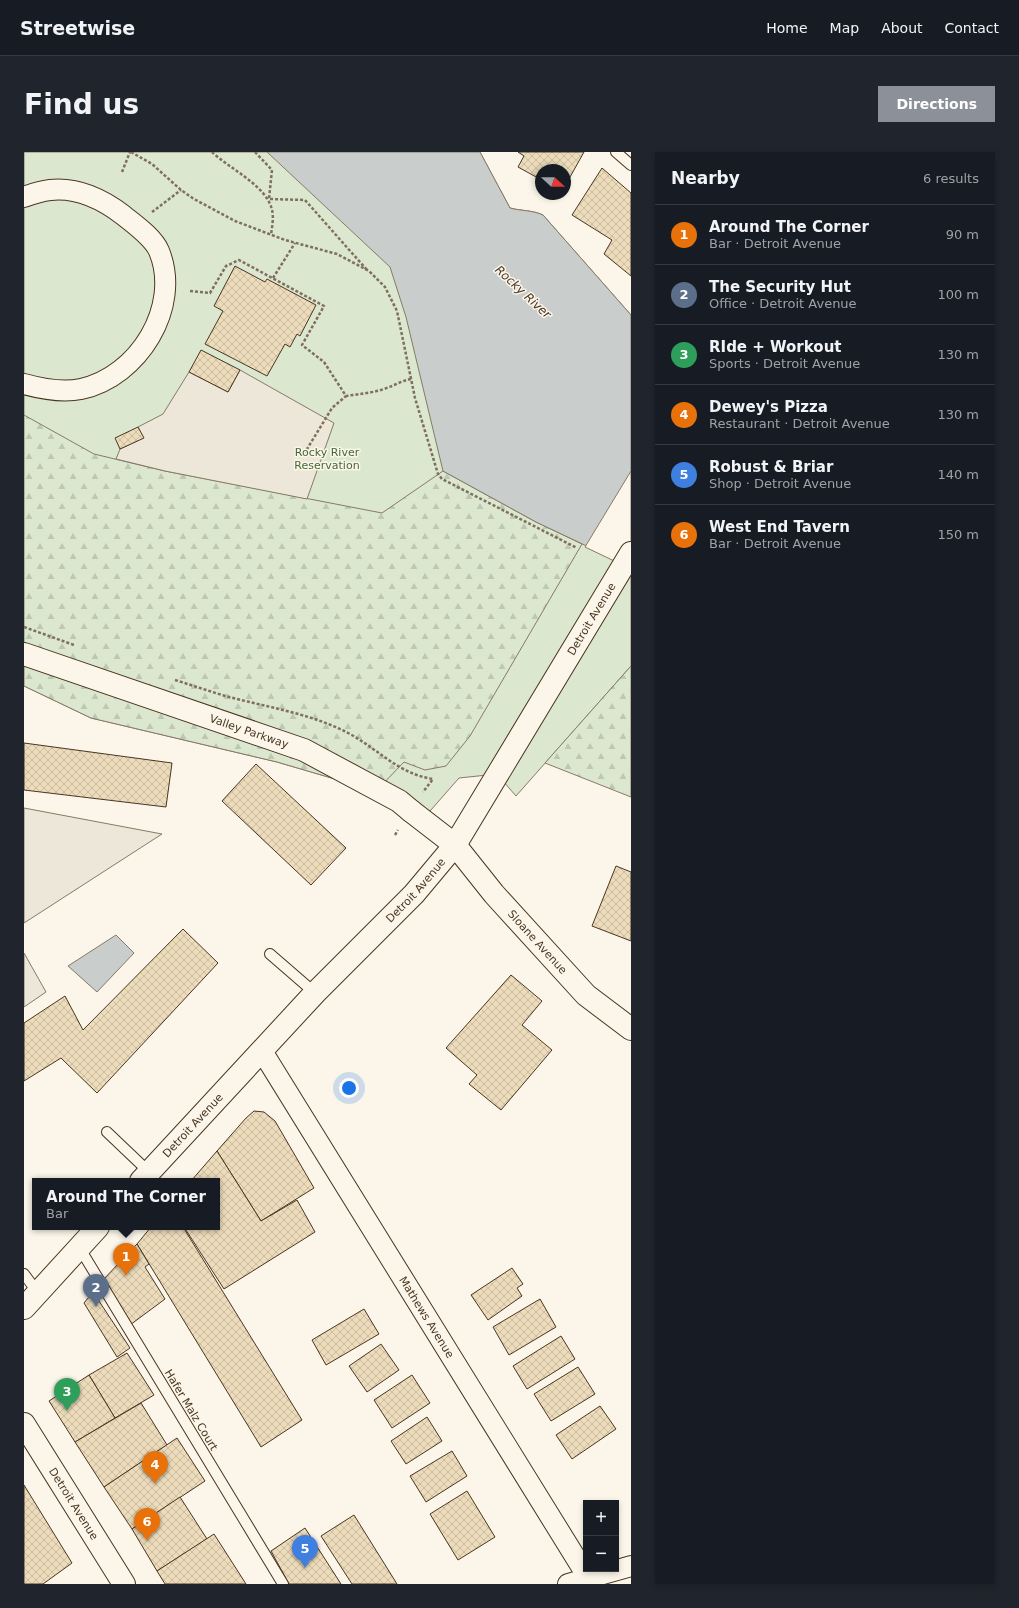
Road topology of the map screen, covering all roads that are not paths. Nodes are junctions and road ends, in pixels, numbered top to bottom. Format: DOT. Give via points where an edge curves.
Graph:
graph roads {
  1 [pos="616,152"];
  2 [pos="631,165"];
  3 [pos="24,197"];
  4 [pos="24,384"];
  5 [pos="631,553"];
  6 [pos="24,654"];
  7 [pos="455,845"];
  8 [pos="270,954"];
  9 [pos="315,993"];
  10 [pos="631,1029"];
  11 [pos="262,1051"];
  12 [pos="107,1132"];
  13 [pos="145,1176"];
  14 [pos="95,1230"];
  15 [pos="79,1247"];
  16 [pos="24,1274"];
  17 [pos="31,1300"];
  18 [pos="24,1425"];
  19 [pos="631,1566"];
  20 [pos="590,1581"];
  21 [pos="124,1584"];
  22 [pos="283,1584"];
  23 [pos="568,1584"];
  1 -- 2 [label="lane"];
  3 -- 4 [label="street" via="51,190 83,193 108,204 135,225 158,250 166,285 158,322 138,354 110,378 80,389 45,390"];
  5 -- 7 [label="main road, Detroit Avenue"];
  6 -- 7 [label="main road, Valley Parkway" via="304,750 399,801"];
  7 -- 9 [label="main road, Detroit Avenue" via="414,894"];
  7 -- 10 [label="main road, Sloane Avenue" via="494,894 586,995"];
  8 -- 9 [label="lane"];
  9 -- 11 [label="main road, Detroit Avenue"];
  11 -- 13 [label="main road, Detroit Avenue"];
  11 -- 20 [label="street, Mathews Avenue"];
  12 -- 13 [label="lane"];
  14 -- 15 [label="main road"];
  15 -- 17 [label="main road"];
  15 -- 22 [label="lane, Hafer Malz Court"];
  16 -- 17 [label="lane"];
  18 -- 21 [label="main road, Detroit Avenue"];
  19 -- 20 [label="street"];
  20 -- 23 [label="street"];
}
